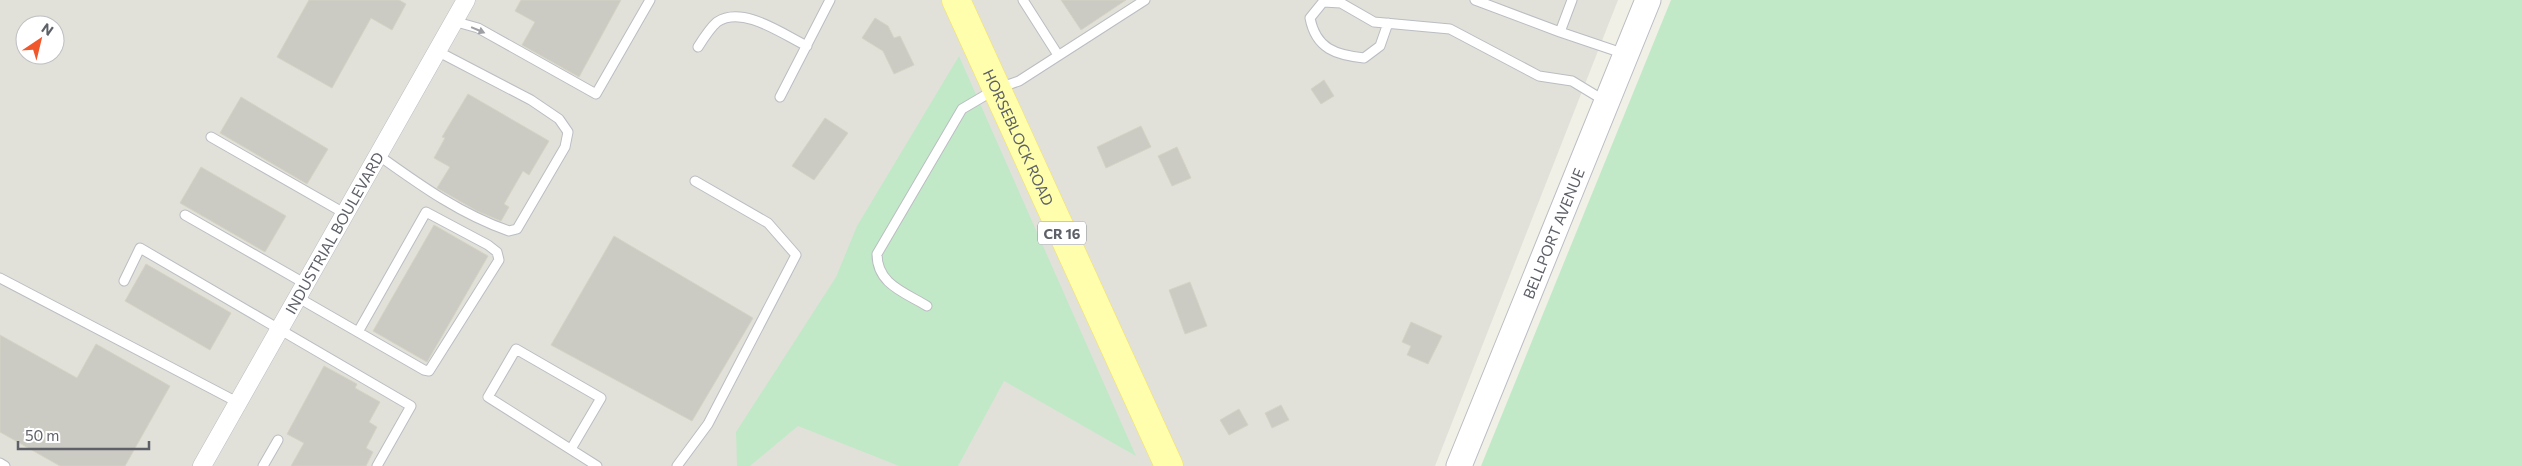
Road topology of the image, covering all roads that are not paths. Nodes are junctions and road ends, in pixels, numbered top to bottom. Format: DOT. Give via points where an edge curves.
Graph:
graph roads {
  1 [pos="466,0"];
  2 [pos="650,0"];
  3 [pos="830,0"];
  4 [pos="956,0"];
  5 [pos="1023,0"];
  6 [pos="1145,0"];
  7 [pos="1475,0"];
  8 [pos="1572,0"];
  9 [pos="1648,0"];
  10 [pos="453,22"];
  11 [pos="1388,23"];
  12 [pos="1560,32"];
  13 [pos="698,46"];
  14 [pos="806,46"];
  15 [pos="436,51"];
  16 [pos="1626,54"];
  17 [pos="1058,56"];
  18 [pos="996,89"];
  19 [pos="780,98"];
  20 [pos="1607,102"];
  21 [pos="211,137"];
  22 [pos="378,155"];
  23 [pos="696,181"];
  24 [pos="344,213"];
  25 [pos="185,215"];
  26 [pos="0,278"];
  27 [pos="124,281"];
  28 [pos="301,290"];
  29 [pos="927,306"];
  30 [pos="279,330"];
  31 [pos="358,332"];
  32 [pos="238,403"];
  33 [pos="278,440"];
  34 [pos="571,449"];
  35 [pos="0,463"];
  36 [pos="5,466"];
  37 [pos="202,466"];
  38 [pos="263,466"];
  39 [pos="377,466"];
  40 [pos="597,466"];
  41 [pos="677,466"];
  42 [pos="1169,466"];
  43 [pos="1459,466"];
  1 -- 10 [label="street, INDUSTRIAL BOULEVARD"];
  10 -- 2 [label="lane, one-way" via="478,28 596,94"];
  3 -- 14 [label="lane"];
  4 -- 18 [label="main road, HORSEBLOCK ROAD / CR 16"];
  5 -- 17 [label="lane"];
  6 -- 17 [label="lane"];
  7 -- 12 [label="lane"];
  8 -- 12 [label="lane"];
  9 -- 16 [label="main road, BELLPORT AVENUE"];
  10 -- 15 [label="street, INDUSTRIAL BOULEVARD"];
  11 -- 11 [label="lane" via="1374,22 1341,3 1323,2 1310,18 1312,31 1338,56 1364,58 1380,46"];
  11 -- 20 [label="lane" via="1450,29 1539,76 1572,81"];
  12 -- 16 [label="lane"];
  13 -- 14 [label="lane" via="716,23 730,15 748,17"];
  14 -- 19 [label="lane"];
  15 -- 22 [label="street, INDUSTRIAL BOULEVARD"];
  15 -- 22 [label="lane" via="559,118 568,132 565,147 517,229 509,230 458,209"];
  16 -- 20 [label="main road, BELLPORT AVENUE"];
  17 -- 18 [label="lane" via="1019,80"];
  18 -- 29 [label="lane" via="962,109 877,254 877,266 883,277"];
  18 -- 42 [label="main road, HORSEBLOCK ROAD / CR 16"];
  20 -- 43 [label="main road, BELLPORT AVENUE"];
  21 -- 24 [label="lane"];
  22 -- 24 [label="street, INDUSTRIAL BOULEVARD"];
  23 -- 41 [label="lane" via="768,223 796,255 708,424"];
  24 -- 28 [label="street, INDUSTRIAL BOULEVARD"];
  25 -- 28 [label="lane"];
  26 -- 32 [label="lane"];
  27 -- 30 [label="lane" via="140,248"];
  28 -- 30 [label="street, INDUSTRIAL BOULEVARD"];
  28 -- 31 [label="lane"];
  30 -- 32 [label="street, INDUSTRIAL BOULEVARD"];
  30 -- 39 [label="lane" via="411,406"];
  31 -- 31 [label="lane" via="429,371 499,260 497,252 426,212"];
  32 -- 37 [label="street, INDUSTRIAL BOULEVARD"];
  33 -- 38 [label="lane"];
  34 -- 34 [label="lane" via="488,397 516,349 601,398"];
  34 -- 40 [label="lane"];
  35 -- 36 [label="lane"];
}
